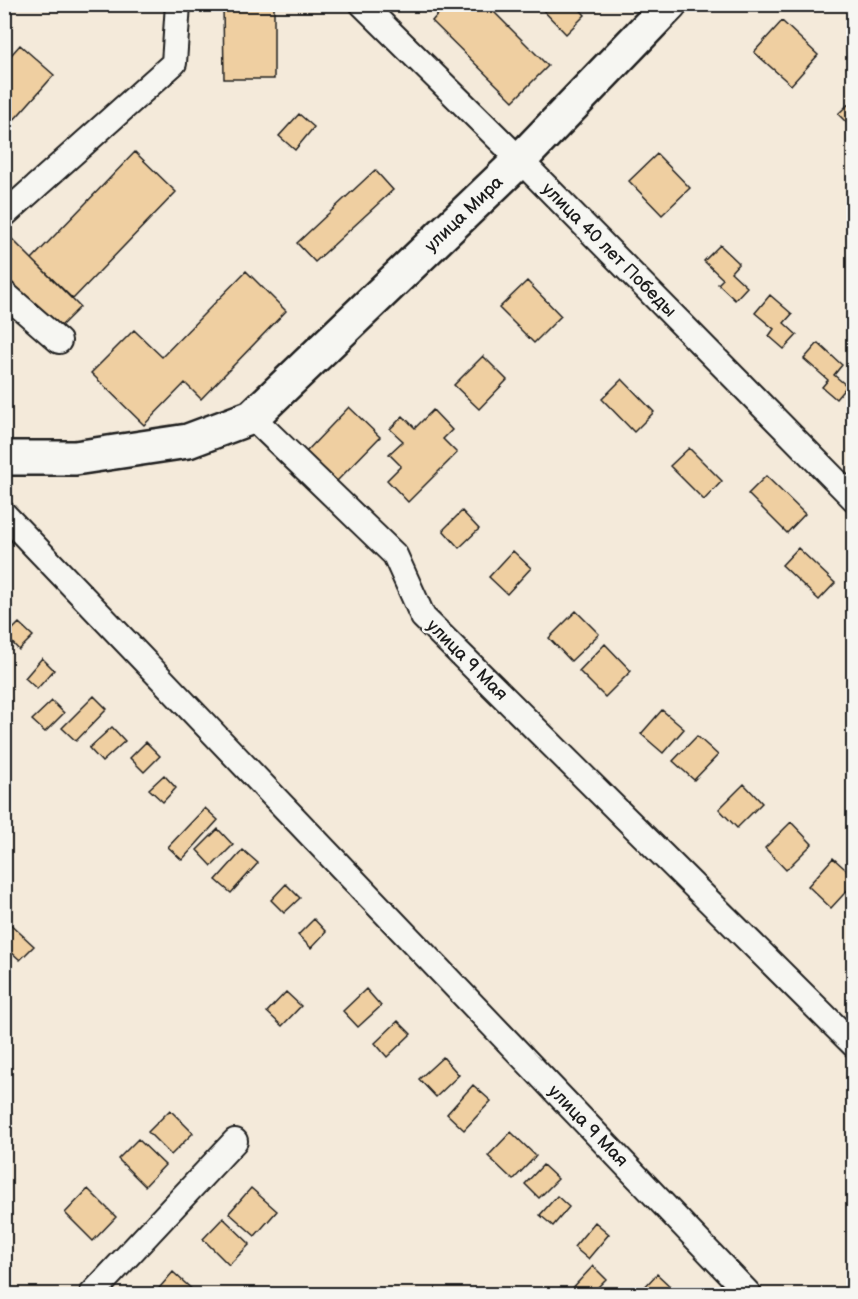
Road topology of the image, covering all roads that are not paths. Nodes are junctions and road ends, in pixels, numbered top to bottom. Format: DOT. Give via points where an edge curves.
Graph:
graph roads {
  1 [pos="178,4"];
  2 [pos="362,4"];
  3 [pos="670,4"];
  4 [pos="520,160"];
  5 [pos="4,214"];
  6 [pos="4,293"];
  7 [pos="59,341"];
  8 [pos="252,417"];
  9 [pos="4,458"];
  10 [pos="854,499"];
  11 [pos="4,514"];
  12 [pos="854,1045"];
  13 [pos="236,1141"];
  14 [pos="742,1292"];
  15 [pos="92,1294"];
  1 -- 5 [label="street" via="174,63"];
  2 -- 4 [label="street, улица 40 лет Победы"];
  3 -- 4 [label="street, улица Мира"];
  4 -- 8 [label="street, улица Мира"];
  4 -- 10 [label="street, улица 40 лет Победы"];
  6 -- 7 [label="street"];
  8 -- 9 [label="street" via="188,441 75,458"];
  8 -- 12 [label="street, улица 9 Мая" via="395,555 423,617"];
  11 -- 14 [label="street, улица 9 Мая"];
  13 -- 15 [label="street"];
}
